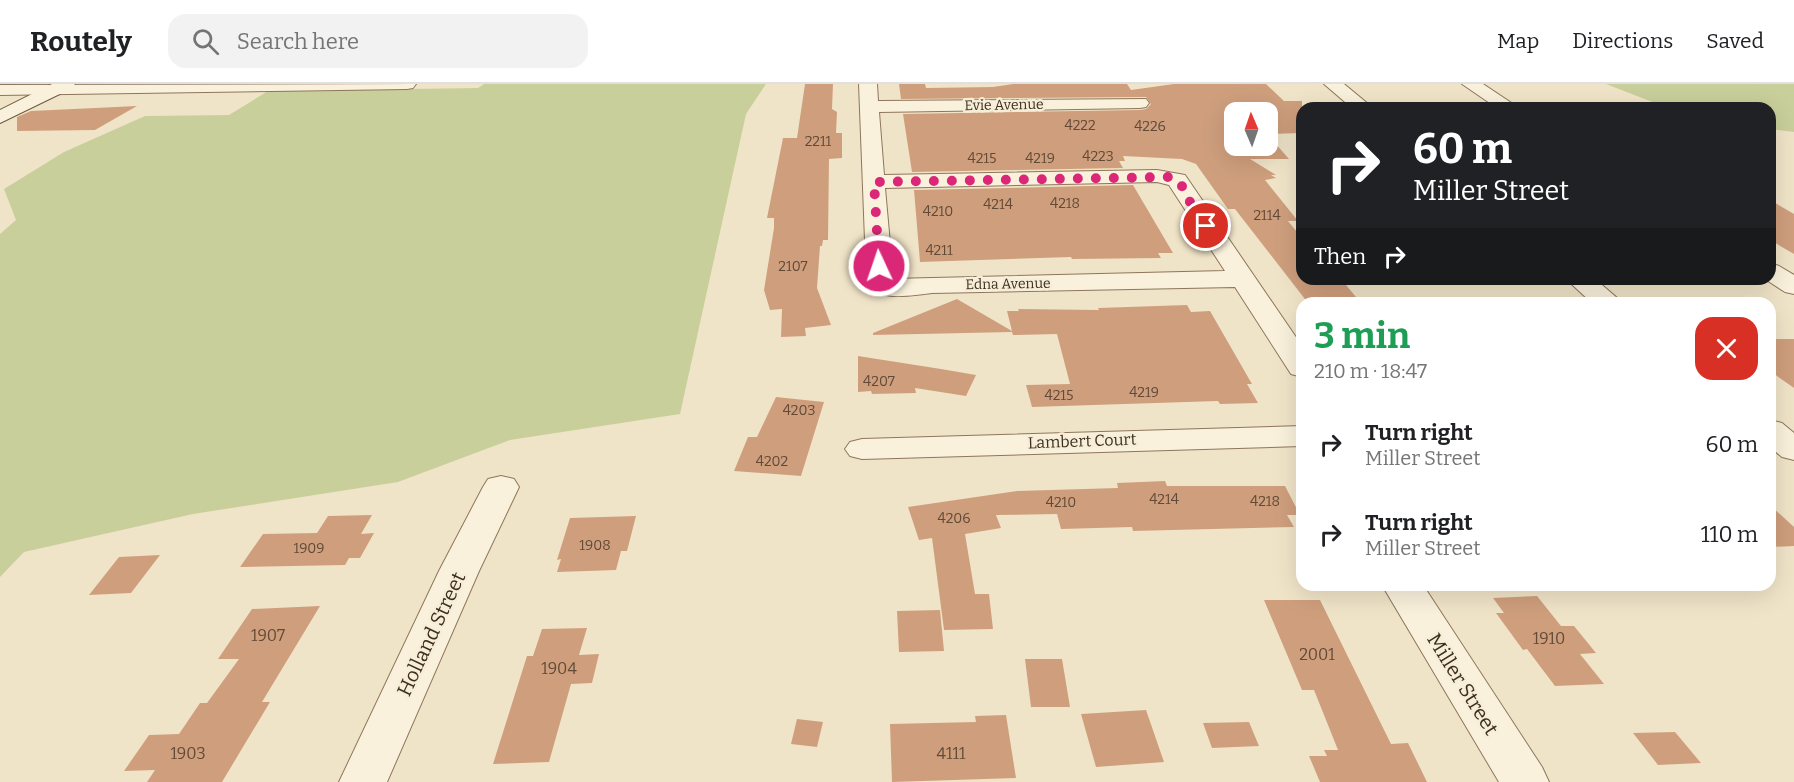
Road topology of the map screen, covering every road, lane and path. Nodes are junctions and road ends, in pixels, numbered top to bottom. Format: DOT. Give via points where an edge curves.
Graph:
graph roads {
  1 [pos="407,84"];
  2 [pos="868,84"];
  3 [pos="1333,84"];
  4 [pos="1471,84"];
  5 [pos="59,88"];
  6 [pos="0,90"];
  7 [pos="1356,102"];
  8 [pos="1500,102"];
  9 [pos="1140,103"];
  10 [pos="869,107"];
  11 [pos="0,117"];
  12 [pos="874,182"];
  13 [pos="1776,275"];
  14 [pos="1242,279"];
  15 [pos="1587,285"];
  16 [pos="1794,286"];
  17 [pos="1602,297"];
  18 [pos="1296,359"];
  19 [pos="1776,435"];
  20 [pos="1296,436"];
  21 [pos="862,448"];
  22 [pos="1794,450"];
  23 [pos="501,487"];
  24 [pos="1405,591"];
  25 [pos="363,782"];
  26 [pos="1525,782"];
  1 -- 5 [label="street"];
  2 -- 10 [label="street, Edna Avenue"];
  3 -- 7 [label="street"];
  4 -- 8 [label="street"];
  5 -- 6 [label="street"];
  5 -- 11 [label="street"];
  9 -- 10 [label="street, Evie Avenue"];
  10 -- 12 [label="street, Edna Avenue"];
  12 -- 14 [label="street" via="1171,177 1182,185"];
  12 -- 14 [label="street, Edna Avenue" via="877,282 882,286"];
  13 -- 16 [label="street"];
  14 -- 18 [label="street"];
  15 -- 17 [label="street"];
  19 -- 22 [label="street"];
  20 -- 21 [label="street, Lambert Court"];
  23 -- 25 [label="street, Holland Street"];
  24 -- 26 [label="street, Miller Street"];
}
